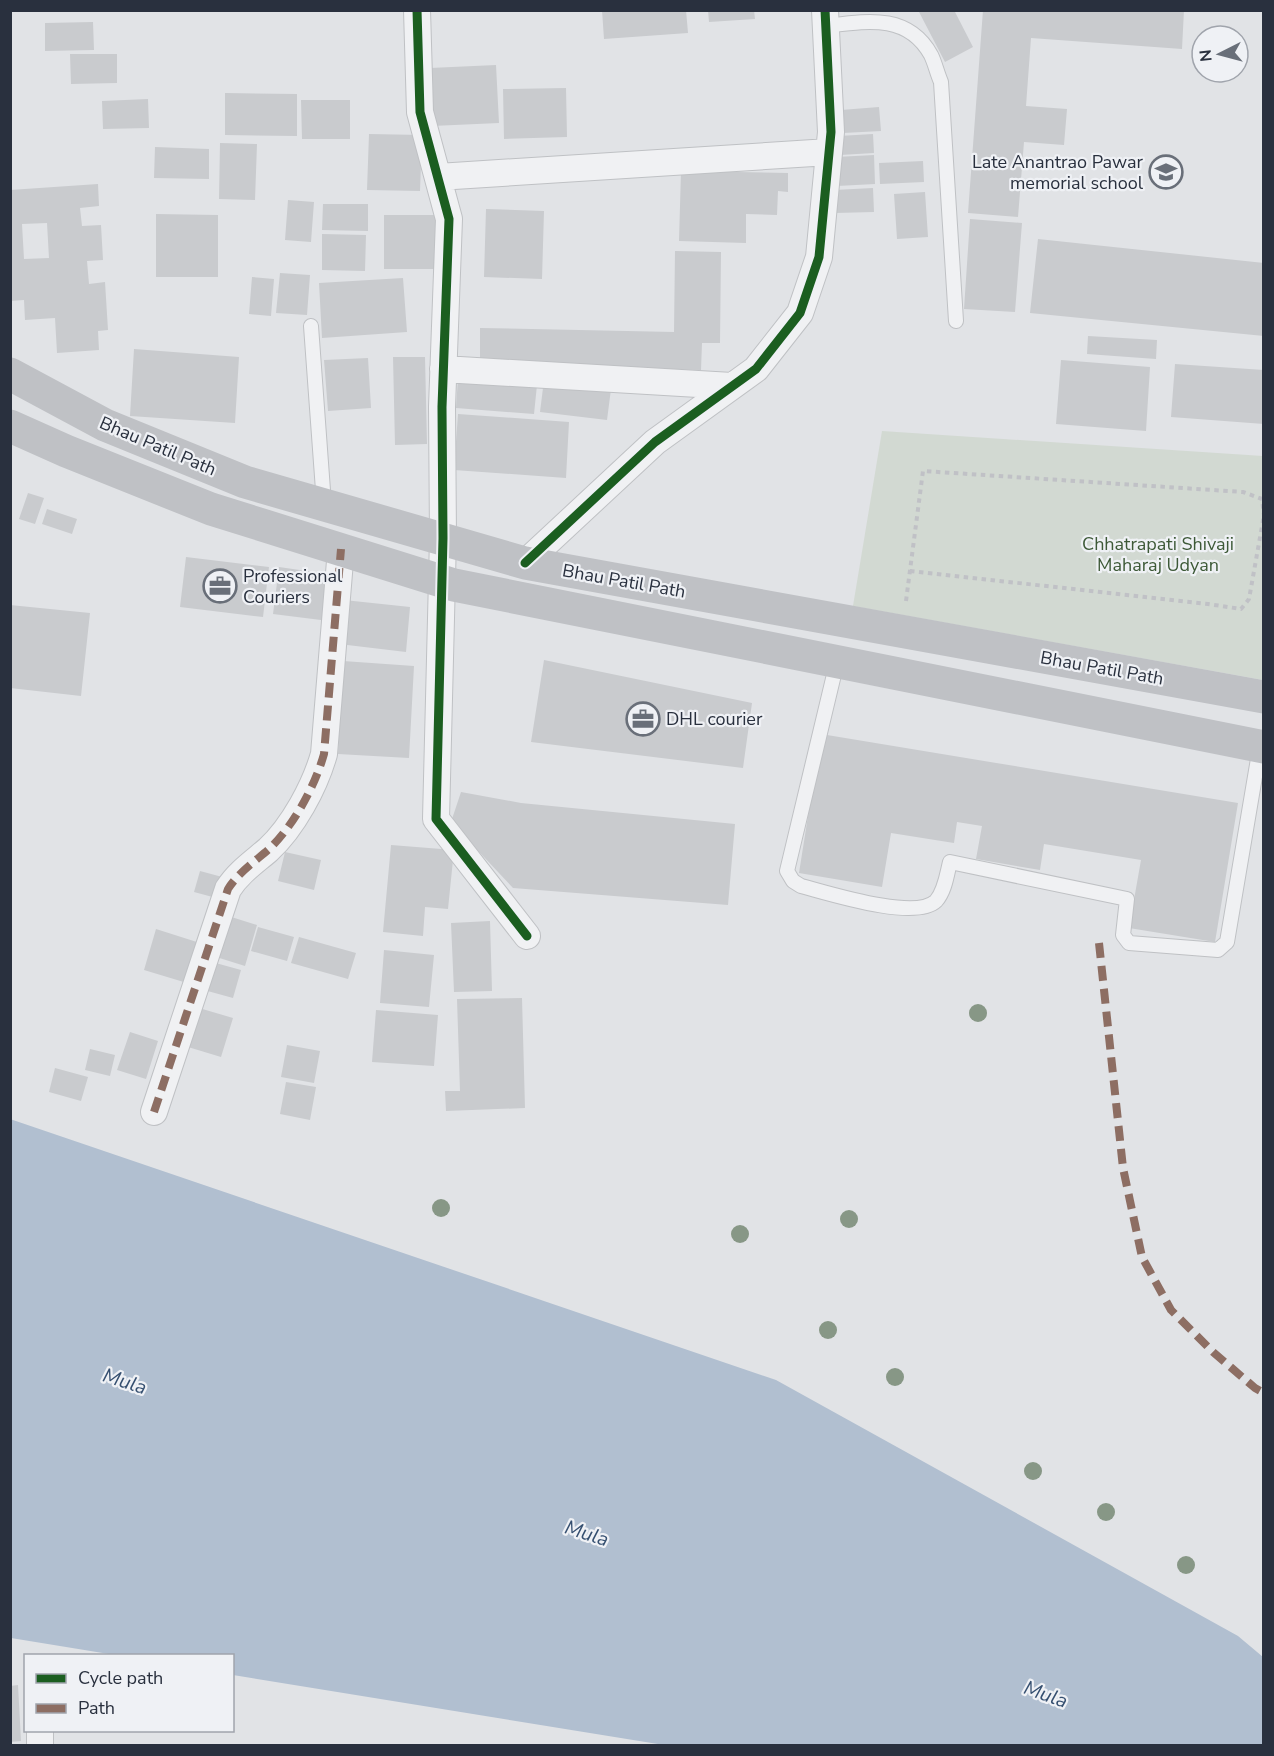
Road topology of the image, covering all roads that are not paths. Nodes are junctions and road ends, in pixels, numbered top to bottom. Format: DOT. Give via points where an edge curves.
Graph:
graph roads {
  1 [pos="417,10"];
  2 [pos="825,18"];
  3 [pos="829,152"];
  4 [pos="438,177"];
  5 [pos="956,321"];
  6 [pos="311,326"];
  7 [pos="444,369"];
  8 [pos="10,374"];
  9 [pos="732,386"];
  10 [pos="10,426"];
  11 [pos="324,504"];
  12 [pos="443,538"];
  13 [pos="341,549"];
  14 [pos="525,563"];
  15 [pos="441,582"];
  16 [pos="837,662"];
  17 [pos="1263,697"];
  18 [pos="1262,747"];
  19 [pos="527,936"];
  20 [pos="154,1112"];
  1 -- 4 [label="street" via="420,112"];
  2 -- 3 [label="street"];
  2 -- 5 [label="lane" via="893,23 918,38 931,56 940,82"];
  3 -- 4 [label="street"];
  3 -- 9 [label="street" via="819,257 800,313 756,369"];
  4 -- 7 [label="street" via="449,219"];
  6 -- 11 [label="lane"];
  7 -- 9 [label="street"];
  7 -- 12 [label="street"];
  8 -- 11 [label="main road, Bhau Patil Path" via="105,425 245,482"];
  9 -- 14 [label="street" via="655,442"];
  10 -- 13 [label="main road, Bhau Patil Path" via="211,509"];
  11 -- 12 [label="main road, Bhau Patil Path"];
  12 -- 14 [label="main road, Bhau Patil Path"];
  12 -- 15 [label="street"];
  13 -- 15 [label="main road, Bhau Patil Path"];
  13 -- 20 [label="street" via="324,754 319,772 307,798 277,840 228,889"];
  14 -- 17 [label="main road, Bhau Patil Path"];
  15 -- 16 [label="main road, Bhau Patil Path"];
  15 -- 19 [label="street" via="436,819"];
  16 -- 18 [label="main road, Bhau Patil Path"];
  16 -- 18 [label="lane" via="787,871 801,886 884,906 919,908 935,902 950,862 1127,899 1123,935 1129,943 1218,950 1227,942"];
}
